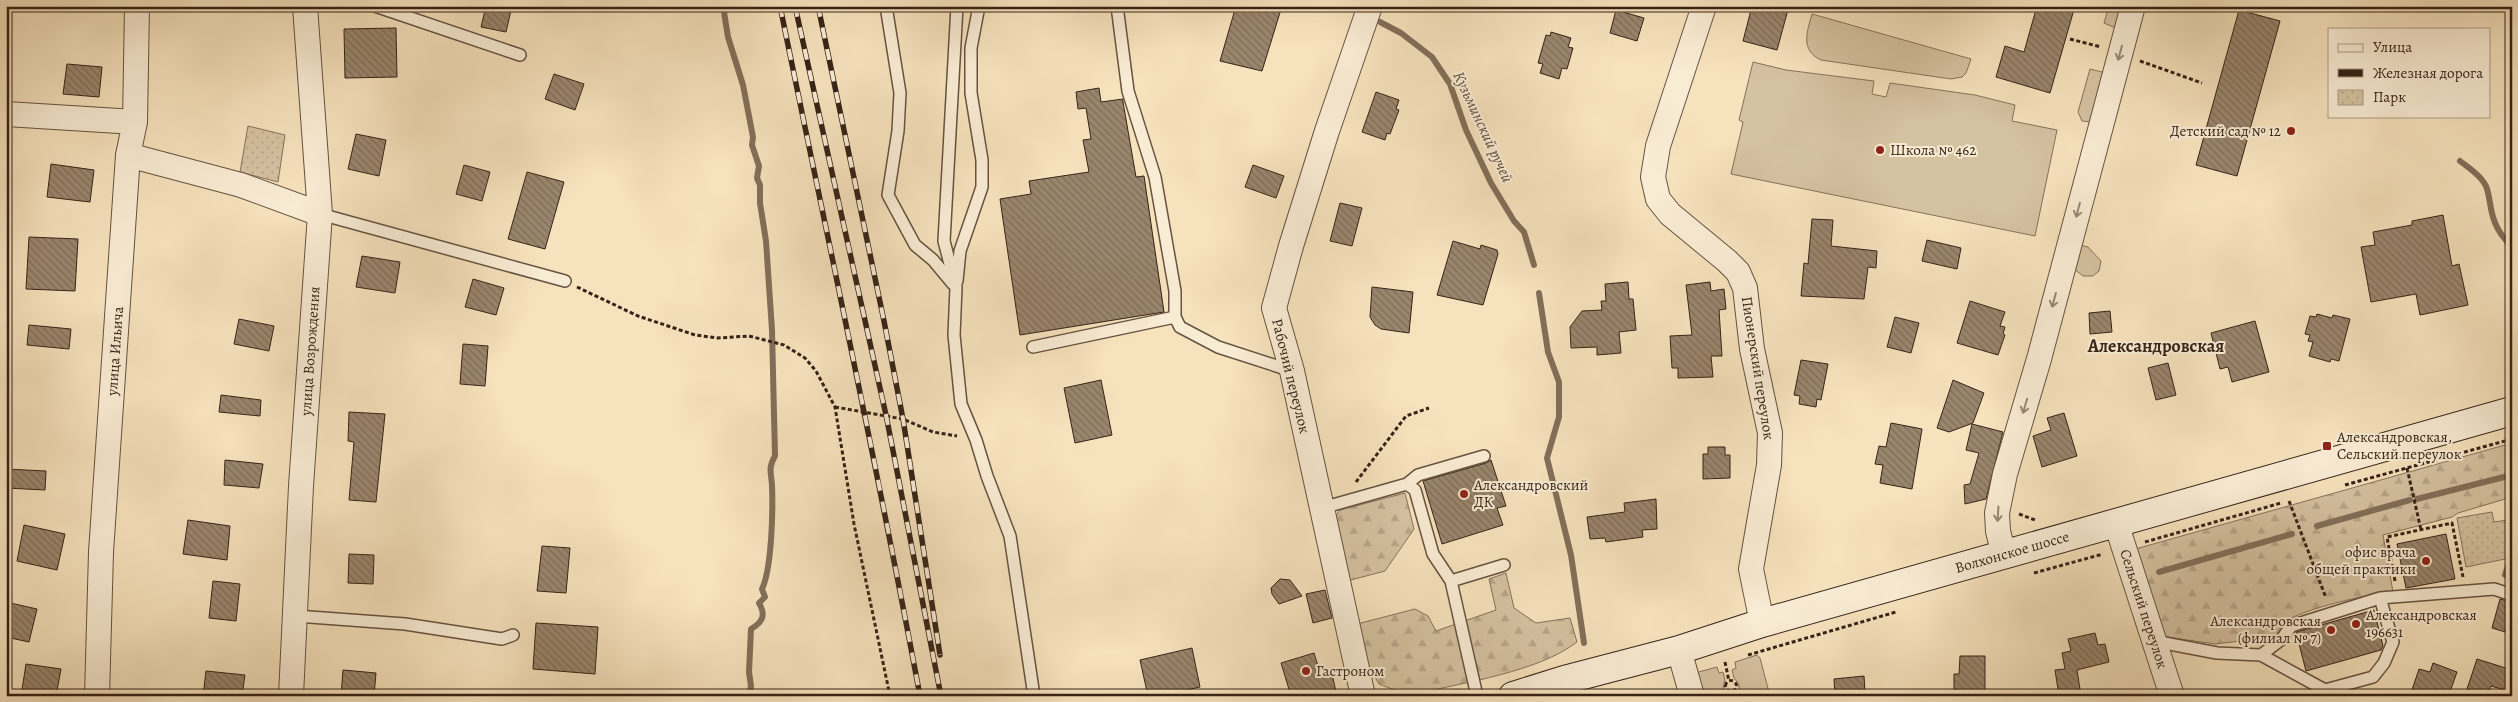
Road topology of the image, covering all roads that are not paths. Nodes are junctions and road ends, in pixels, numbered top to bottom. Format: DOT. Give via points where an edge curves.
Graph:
graph roads {
  1 [pos="138,6"];
  2 [pos="305,6"];
  3 [pos="376,6"];
  4 [pos="886,6"];
  5 [pos="957,6"];
  6 [pos="979,6"];
  7 [pos="1117,6"];
  8 [pos="1370,6"];
  9 [pos="1704,6"];
  10 [pos="2133,6"];
  11 [pos="520,54"];
  12 [pos="6,114"];
  13 [pos="134,122"];
  14 [pos="128,155"];
  15 [pos="320,214"];
  16 [pos="565,281"];
  17 [pos="956,287"];
  18 [pos="1175,317"];
  19 [pos="1033,347"];
  20 [pos="1292,372"];
  21 [pos="2512,411"];
  22 [pos="1484,456"];
  23 [pos="1407,484"];
  24 [pos="1321,502"];
  25 [pos="2120,536"];
  26 [pos="2004,555"];
  27 [pos="1504,565"];
  28 [pos="1451,581"];
  29 [pos="2512,595"];
  30 [pos="2380,598"];
  31 [pos="296,616"];
  32 [pos="1762,623"];
  33 [pos="514,634"];
  34 [pos="2154,640"];
  35 [pos="2261,655"];
  36 [pos="1683,661"];
  37 [pos="97,696"];
  38 [pos="291,696"];
  39 [pos="1034,696"];
  40 [pos="1364,696"];
  41 [pos="1477,696"];
  42 [pos="1513,696"];
  43 [pos="1692,696"];
  44 [pos="2172,696"];
  1 -- 13 [label="street, улица Ильича"];
  2 -- 15 [label="street, улица Возрождения"];
  3 -- 11 [label="lane"];
  4 -- 17 [label="lane" via="900,93 888,195 915,245"];
  5 -- 17 [label="lane" via="944,241"];
  6 -- 17 [label="lane" via="971,48 971,93 982,160 982,187 960,251"];
  7 -- 18 [label="lane" via="1128,91 1155,177 1175,290"];
  8 -- 20 [label="street, Рабочий переулок" via="1327,131 1274,308"];
  9 -- 32 [label="street, Пионерский переулок" via="1658,146 1653,177 1658,199 1670,214 1728,261 1746,288 1752,349 1770,433 1769,465 1751,569"];
  10 -- 26 [label="street, one-way" via="2005,474 1997,513"];
  12 -- 13 [label="street"];
  13 -- 14 [label="street, улица Ильича"];
  14 -- 15 [label="street" via="241,185"];
  14 -- 37 [label="street, улица Ильича" via="101,552"];
  15 -- 16 [label="lane"];
  15 -- 31 [label="street, улица Возрождения" via="301,486"];
  17 -- 39 [label="lane" via="954,335 961,404 1010,536"];
  18 -- 19 [label="lane"];
  18 -- 20 [label="lane" via="1180,327 1218,347"];
  20 -- 24 [label="street, Рабочий переулок"];
  21 -- 25 [label="main road, Волхонское шоссе"];
  22 -- 23 [label="lane" via="1418,475"];
  23 -- 24 [label="lane"];
  23 -- 28 [label="lane" via="1415,490 1433,554"];
  24 -- 40 [label="street, Рабочий переулок"];
  25 -- 26 [label="main road, Волхонское шоссе"];
  25 -- 34 [label="street, Сельский переулок"];
  26 -- 32 [label="main road, Волхонское шоссе"];
  27 -- 28 [label="lane"];
  28 -- 41 [label="lane"];
  29 -- 30 [label="lane" via="2494,589"];
  30 -- 35 [label="lane" via="2291,626 2282,639"];
  30 -- 35 [label="lane" via="2393,642 2384,663 2373,677 2325,690"];
  31 -- 33 [label="lane" via="405,624 502,639"];
  31 -- 38 [label="street, улица Возрождения"];
  32 -- 36 [label="main road, Волхонское шоссе"];
  34 -- 35 [label="lane" via="2217,653"];
  34 -- 44 [label="street, Сельский переулок"];
  36 -- 42 [label="main road, Волхонское шоссе" via="1564,680"];
  36 -- 43 [label="street"];
}
